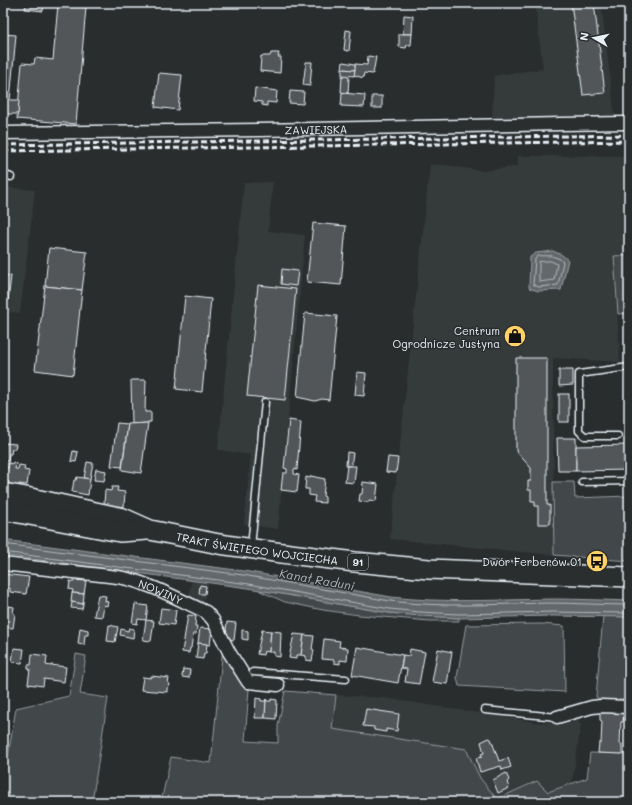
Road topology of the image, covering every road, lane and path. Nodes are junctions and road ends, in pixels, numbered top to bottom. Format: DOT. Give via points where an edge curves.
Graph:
graph roads {
  1 [pos="629,123"];
  2 [pos="3,133"];
  3 [pos="3,174"];
  4 [pos="11,177"];
  5 [pos="629,367"];
  6 [pos="265,402"];
  7 [pos="618,436"];
  8 [pos="629,481"];
  9 [pos="582,482"];
  10 [pos="3,493"];
  11 [pos="3,510"];
  12 [pos="150,530"];
  13 [pos="250,548"];
  14 [pos="3,564"];
  15 [pos="629,577"];
  16 [pos="253,672"];
  17 [pos="266,678"];
  18 [pos="346,679"];
  19 [pos="278,685"];
  20 [pos="629,707"];
  21 [pos="485,710"];
  22 [pos="557,717"];
  1 -- 2 [label="street, ZAWIEJSKA"];
  3 -- 4 [label="lane"];
  5 -- 7 [label="lane" via="579,374 579,431 585,436"];
  6 -- 13 [label="lane"];
  8 -- 9 [label="lane"];
  10 -- 12 [label="main road, TRAKT ŚWIĘTEGO WOJCIECHA / 91" via="123,518"];
  11 -- 12 [label="main road, TRAKT ŚWIĘTEGO WOJCIECHA / 91" via="120,532"];
  12 -- 13 [label="main road, TRAKT ŚWIĘTEGO WOJCIECHA / 91"];
  13 -- 15 [label="main road, TRAKT ŚWIĘTEGO WOJCIECHA / 91" via="429,569"];
  14 -- 17 [label="street, NOWINY" via="129,579 145,584 206,612 248,682"];
  16 -- 17 [label="lane"];
  17 -- 18 [label="lane"];
  17 -- 19 [label="street, NOWINY"];
  20 -- 22 [label="street" via="592,707"];
  21 -- 22 [label="lane"];
}
